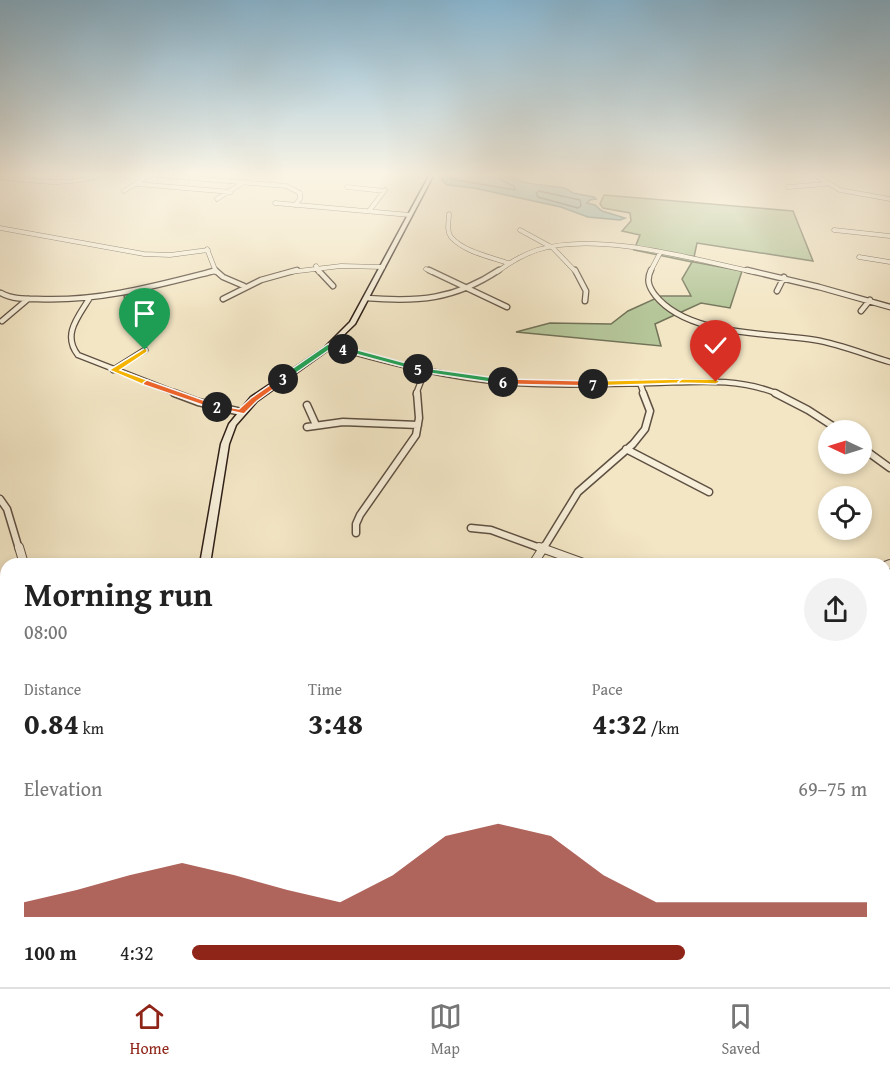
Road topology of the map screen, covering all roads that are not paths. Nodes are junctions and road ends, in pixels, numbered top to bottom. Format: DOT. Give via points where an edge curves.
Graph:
graph roads {
  1 [pos="407,220"];
  2 [pos="449,220"];
  3 [pos="0,228"];
  4 [pos="520,230"];
  5 [pos="834,230"];
  6 [pos="890,236"];
  7 [pos="552,247"];
  8 [pos="660,253"];
  9 [pos="859,257"];
  10 [pos="508,262"];
  11 [pos="890,262"];
  12 [pos="316,266"];
  13 [pos="383,267"];
  14 [pos="426,269"];
  15 [pos="214,271"];
  16 [pos="783,277"];
  17 [pos="244,286"];
  18 [pos="333,286"];
  19 [pos="468,288"];
  20 [pos="777,291"];
  21 [pos="1,293"];
  22 [pos="366,298"];
  23 [pos="28,299"];
  24 [pos="223,299"];
  25 [pos="89,300"];
  26 [pos="870,300"];
  27 [pos="585,301"];
  28 [pos="507,307"];
  29 [pos="890,307"];
  30 [pos="861,311"];
  31 [pos="2,321"];
  32 [pos="331,345"];
  33 [pos="145,350"];
  34 [pos="890,362"];
  35 [pos="113,370"];
  36 [pos="425,371"];
  37 [pos="640,383"];
  38 [pos="307,405"];
  39 [pos="241,412"];
  40 [pos="823,420"];
  41 [pos="418,424"];
  42 [pos="316,425"];
  43 [pos="307,427"];
  44 [pos="626,450"];
  45 [pos="872,455"];
  46 [pos="890,468"];
  47 [pos="709,492"];
  48 [pos="0,499"];
  49 [pos="471,528"];
  50 [pos="356,533"];
  51 [pos="543,549"];
  52 [pos="22,558"];
  53 [pos="206,558"];
  54 [pos="538,558"];
  55 [pos="569,558"];
  1 -- 13 [label="main road"];
  2 -- 10 [label="street" via="448,230 458,242"];
  3 -- 15 [label="street" via="140,254 208,250"];
  4 -- 7 [label="street"];
  5 -- 6 [label="street"];
  7 -- 8 [label="street" via="606,244"];
  7 -- 10 [label="street"];
  7 -- 27 [label="street" via="580,278"];
  8 -- 16 [label="street"];
  8 -- 34 [label="street" via="648,275 649,287 660,301 685,317 728,330 817,340"];
  9 -- 11 [label="street"];
  10 -- 19 [label="street"];
  12 -- 13 [label="street"];
  12 -- 17 [label="street" via="278,273"];
  12 -- 18 [label="street"];
  13 -- 22 [label="main road"];
  14 -- 19 [label="street"];
  15 -- 17 [label="street"];
  15 -- 25 [label="street"];
  16 -- 20 [label="street"];
  16 -- 26 [label="street"];
  17 -- 24 [label="street"];
  19 -- 22 [label="street" via="422,300"];
  19 -- 28 [label="street"];
  21 -- 23 [label="street"];
  22 -- 32 [label="main road" via="353,323"];
  23 -- 25 [label="street"];
  23 -- 31 [label="street"];
  25 -- 35 [label="street" via="69,335 70,346 82,358"];
  26 -- 29 [label="street"];
  26 -- 30 [label="street"];
  32 -- 36 [label="street"];
  32 -- 39 [label="main road"];
  33 -- 35 [label="street"];
  35 -- 39 [label="street" via="198,402"];
  36 -- 37 [label="street" via="516,383"];
  36 -- 41 [label="street" via="415,393"];
  37 -- 40 [label="street" via="751,385 796,403"];
  37 -- 44 [label="street" via="649,416 642,434"];
  38 -- 42 [label="street"];
  39 -- 53 [label="main road" via="225,444"];
  41 -- 42 [label="street"];
  41 -- 50 [label="street" via="412,443 357,520"];
  42 -- 43 [label="street"];
  44 -- 47 [label="street"];
  44 -- 51 [label="street" via="578,492"];
  45 -- 46 [label="street"];
  48 -- 52 [label="street"];
  49 -- 51 [label="street" via="490,530"];
  51 -- 54 [label="street"];
  51 -- 55 [label="street"];
}
